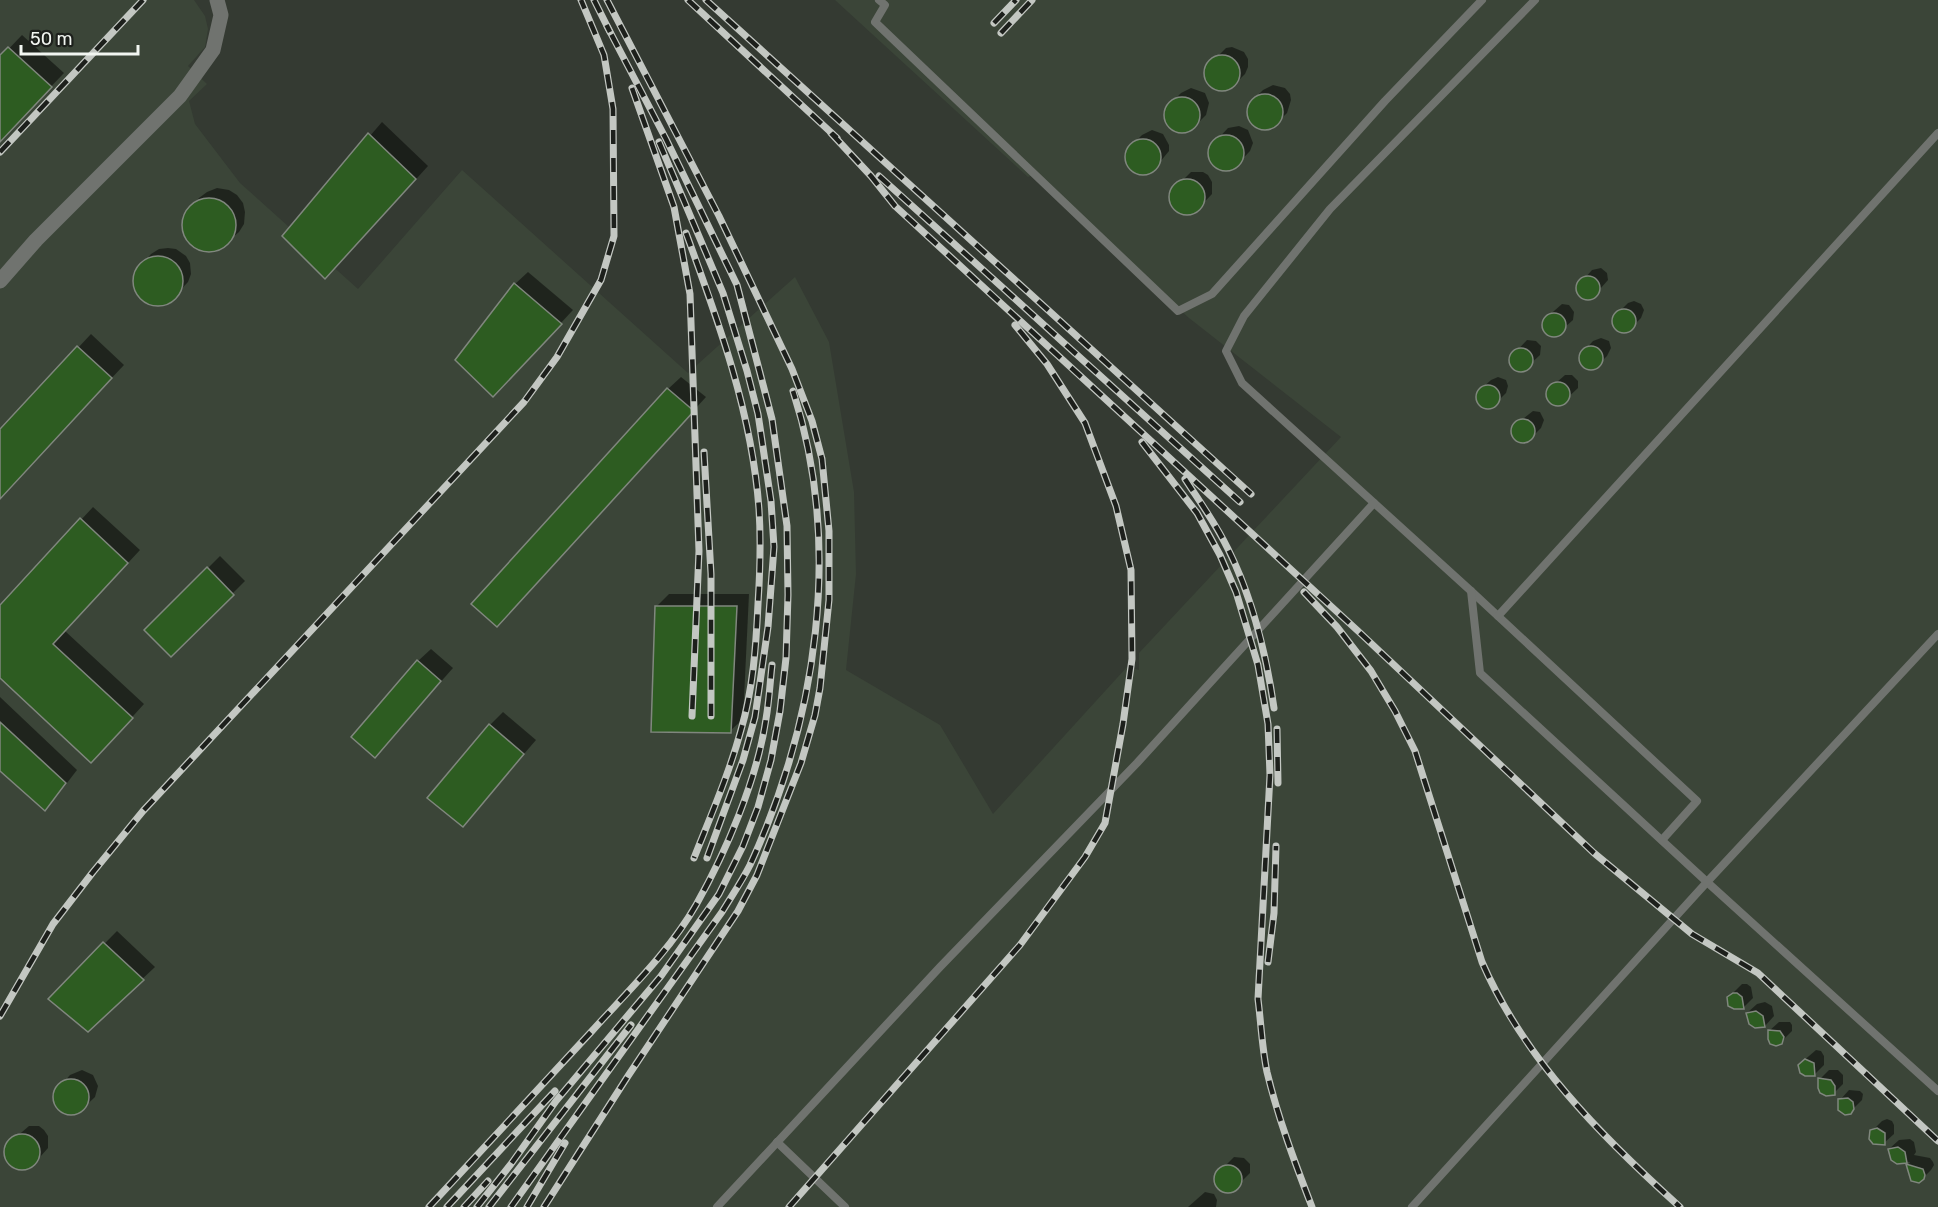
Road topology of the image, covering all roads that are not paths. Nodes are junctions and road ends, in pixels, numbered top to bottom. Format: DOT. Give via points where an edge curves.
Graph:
graph roads {
  1 [pos="218,0"];
  2 [pos="879,0"];
  3 [pos="1482,0"];
  4 [pos="1535,0"];
  5 [pos="1938,132"];
  6 [pos="0,281"];
  7 [pos="1374,503"];
  8 [pos="1471,591"];
  9 [pos="1498,616"];
  10 [pos="1938,634"];
  11 [pos="1662,840"];
  12 [pos="1707,882"];
  13 [pos="1938,1091"];
  14 [pos="777,1142"];
  15 [pos="717,1207"];
  16 [pos="845,1207"];
  17 [pos="1412,1207"];
  1 -- 6 [label="street" via="221,15 213,50 180,96"];
  2 -- 3 [label="lane" via="885,6 875,22 1179,311 1212,294 1385,101"];
  4 -- 7 [label="lane" via="1330,209 1244,316 1226,351 1242,383"];
  5 -- 9 [label="lane"];
  7 -- 8 [label="lane"];
  7 -- 14 [label="lane" via="1137,763"];
  8 -- 9 [label="lane"];
  8 -- 11 [label="lane" via="1480,672"];
  9 -- 11 [label="lane" via="1697,801"];
  10 -- 12 [label="lane"];
  11 -- 12 [label="lane"];
  12 -- 13 [label="lane"];
  12 -- 17 [label="lane"];
  14 -- 15 [label="lane"];
  14 -- 16 [label="lane"];
}
